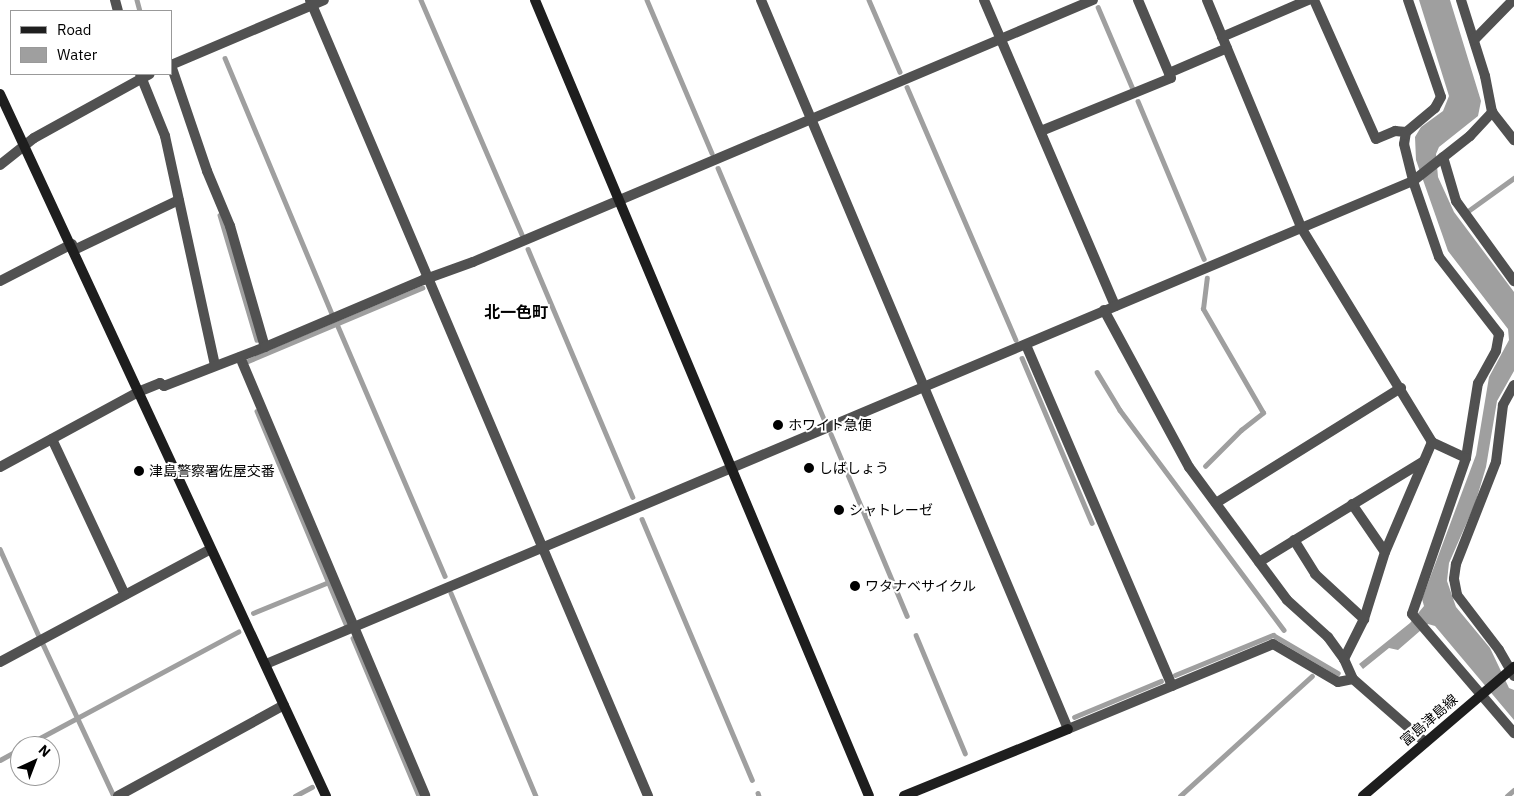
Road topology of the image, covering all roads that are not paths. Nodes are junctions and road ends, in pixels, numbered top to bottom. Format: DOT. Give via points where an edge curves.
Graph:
graph roads {
  1 [pos="324,0"];
  2 [pos="535,0"];
  3 [pos="761,0"];
  4 [pos="984,0"];
  5 [pos="1094,0"];
  6 [pos="1138,0"];
  7 [pos="1207,0"];
  8 [pos="1308,0"];
  9 [pos="1314,0"];
  10 [pos="1408,0"];
  11 [pos="1461,0"];
  12 [pos="1513,0"];
  13 [pos="311,2"];
  14 [pos="1071,4"];
  15 [pos="1222,37"];
  16 [pos="1001,39"];
  17 [pos="1474,40"];
  18 [pos="1227,48"];
  19 [pos="172,65"];
  20 [pos="172,68"];
  21 [pos="1169,73"];
  22 [pos="143,75"];
  23 [pos="0,94"];
  24 [pos="1492,112"];
  25 [pos="812,120"];
  26 [pos="1041,131"];
  27 [pos="1406,132"];
  28 [pos="1514,140"];
  29 [pos="25,146"];
  30 [pos="1440,158"];
  31 [pos="0,165"];
  32 [pos="1415,178"];
  33 [pos="179,200"];
  34 [pos="620,200"];
  35 [pos="1302,228"];
  36 [pos="73,247"];
  37 [pos="430,278"];
  38 [pos="0,281"];
  39 [pos="1514,281"];
  40 [pos="1115,306"];
  41 [pos="1104,310"];
  42 [pos="1026,345"];
  43 [pos="265,347"];
  44 [pos="240,356"];
  45 [pos="215,366"];
  46 [pos="1514,385"];
  47 [pos="923,387"];
  48 [pos="1401,388"];
  49 [pos="138,392"];
  50 [pos="52,439"];
  51 [pos="1432,442"];
  52 [pos="1466,458"];
  53 [pos="1424,461"];
  54 [pos="0,467"];
  55 [pos="734,469"];
  56 [pos="1216,503"];
  57 [pos="1352,504"];
  58 [pos="1294,540"];
  59 [pos="211,549"];
  60 [pos="542,549"];
  61 [pos="1385,552"];
  62 [pos="1259,562"];
  63 [pos="125,595"];
  64 [pos="1364,618"];
  65 [pos="354,628"];
  66 [pos="1344,659"];
  67 [pos="0,662"];
  68 [pos="266,664"];
  69 [pos="1511,671"];
  70 [pos="1353,679"];
  71 [pos="1172,686"];
  72 [pos="1481,693"];
  73 [pos="284,705"];
  74 [pos="1068,729"];
  75 [pos="1514,733"];
  76 [pos="1425,742"];
  77 [pos="118,796"];
  78 [pos="326,796"];
  79 [pos="425,796"];
  80 [pos="648,796"];
  81 [pos="869,796"];
  82 [pos="904,796"];
  83 [pos="1363,796"];
  1 -- 13 [label="street"];
  2 -- 34 [label="street"];
  3 -- 25 [label="street"];
  4 -- 16 [label="street"];
  5 -- 14 [label="street"];
  6 -- 21 [label="street"];
  7 -- 15 [label="street"];
  8 -- 15 [label="street"];
  9 -- 27 [label="street" via="1376,139 1395,131"];
  10 -- 27 [label="street" via="1441,97 1435,108"];
  11 -- 17 [label="street"];
  12 -- 17 [label="street"];
  13 -- 19 [label="street"];
  13 -- 37 [label="street"];
  14 -- 16 [label="street"];
  15 -- 18 [label="street"];
  16 -- 25 [label="street"];
  16 -- 26 [label="street"];
  17 -- 24 [label="street"];
  18 -- 21 [label="street"];
  18 -- 35 [label="street"];
  20 -- 43 [label="street" via="207,171 230,226"];
  21 -- 26 [label="street" via="1171,78 1139,93 1110,100"];
  22 -- 29 [label="street"];
  22 -- 33 [label="street" via="164,136"];
  23 -- 29 [label="street"];
  24 -- 28 [label="street"];
  24 -- 30 [label="street" via="1482,126"];
  25 -- 34 [label="street"];
  25 -- 47 [label="street"];
  26 -- 40 [label="street"];
  27 -- 32 [label="street" via="1404,144"];
  29 -- 31 [label="street"];
  29 -- 36 [label="street"];
  30 -- 32 [label="street"];
  30 -- 39 [label="street" via="1456,201"];
  32 -- 35 [label="street"];
  32 -- 52 [label="street" via="1439,257 1499,334 1496,351 1478,383"];
  33 -- 36 [label="street"];
  33 -- 45 [label="street"];
  34 -- 37 [label="street"];
  34 -- 55 [label="street"];
  35 -- 40 [label="street"];
  35 -- 48 [label="street"];
  36 -- 38 [label="street"];
  36 -- 49 [label="street"];
  37 -- 43 [label="street"];
  37 -- 60 [label="street"];
  40 -- 41 [label="street"];
  41 -- 42 [label="street"];
  41 -- 56 [label="street" via="1189,467"];
  42 -- 47 [label="street"];
  42 -- 71 [label="street"];
  43 -- 44 [label="street"];
  44 -- 45 [label="street"];
  44 -- 65 [label="street"];
  45 -- 49 [label="street" via="164,386 160,383"];
  46 -- 69 [label="street" via="1503,405 1496,462 1456,564 1454,579 1457,595"];
  47 -- 55 [label="street"];
  47 -- 74 [label="street"];
  48 -- 51 [label="street"];
  48 -- 56 [label="street"];
  49 -- 50 [label="street"];
  49 -- 59 [label="street"];
  50 -- 54 [label="street"];
  50 -- 63 [label="street"];
  51 -- 52 [label="street"];
  51 -- 53 [label="street"];
  52 -- 72 [label="street" via="1414,616"];
  53 -- 57 [label="street"];
  53 -- 61 [label="street"];
  55 -- 60 [label="street"];
  55 -- 81 [label="street"];
  56 -- 62 [label="street"];
  57 -- 58 [label="street"];
  57 -- 61 [label="street"];
  58 -- 62 [label="street"];
  58 -- 64 [label="street" via="1315,574"];
  59 -- 63 [label="street"];
  59 -- 68 [label="street"];
  60 -- 65 [label="street"];
  60 -- 80 [label="street"];
  61 -- 64 [label="street"];
  62 -- 66 [label="street" via="1287,600 1328,637"];
  63 -- 67 [label="street"];
  64 -- 66 [label="street"];
  65 -- 68 [label="street"];
  65 -- 79 [label="street"];
  66 -- 70 [label="street"];
  68 -- 73 [label="street"];
  69 -- 72 [label="street, 富島津島線"];
  70 -- 71 [label="street" via="1338,682 1273,644"];
  70 -- 76 [label="street"];
  71 -- 74 [label="street"];
  72 -- 75 [label="street"];
  72 -- 76 [label="street, 富島津島線"];
  73 -- 77 [label="street"];
  73 -- 78 [label="street"];
  74 -- 82 [label="street"];
  76 -- 83 [label="street, 富島津島線"];
}
